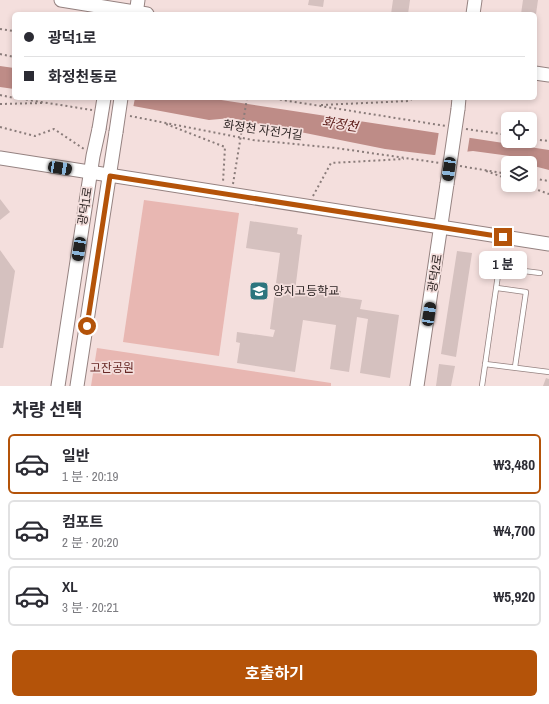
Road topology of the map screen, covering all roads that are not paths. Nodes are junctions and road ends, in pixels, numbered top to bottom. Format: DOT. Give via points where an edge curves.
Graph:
graph roads {
  1 [pos="61,0"];
  2 [pos="475,0"];
  3 [pos="117,8"];
  4 [pos="140,10"];
  5 [pos="473,12"];
  6 [pos="537,73"];
  7 [pos="549,75"];
  8 [pos="104,100"];
  9 [pos="121,100"];
  10 [pos="458,104"];
  11 [pos="0,158"];
  12 [pos="91,172"];
  13 [pos="110,176"];
  14 [pos="442,227"];
  15 [pos="549,244"];
  16 [pos="540,274"];
  17 [pos="497,288"];
  18 [pos="486,364"];
  19 [pos="515,368"];
  20 [pos="549,372"];
  21 [pos="58,386"];
  22 [pos="78,386"];
  23 [pos="417,386"];
  24 [pos="482,386"];
  1 -- 3 [label="street"];
  2 -- 5 [label="street"];
  3 -- 4 [label="street"];
  6 -- 7 [label="street"];
  8 -- 12 [label="street, 광덕1로, bridge"];
  9 -- 13 [label="street, 광덕1로, bridge"];
  10 -- 14 [label="street, 광덕2로, bridge"];
  11 -- 12 [label="street"];
  12 -- 13 [label="street"];
  12 -- 21 [label="street, 광덕1로"];
  13 -- 14 [label="street"];
  13 -- 22 [label="street, 광덕1로"];
  14 -- 15 [label="street"];
  14 -- 23 [label="street, 광덕2로"];
  16 -- 17 [label="lane" via="499,268"];
  17 -- 18 [label="lane"];
  17 -- 19 [label="lane" via="526,292"];
  18 -- 19 [label="lane"];
  18 -- 24 [label="lane"];
  19 -- 20 [label="lane"];
}
